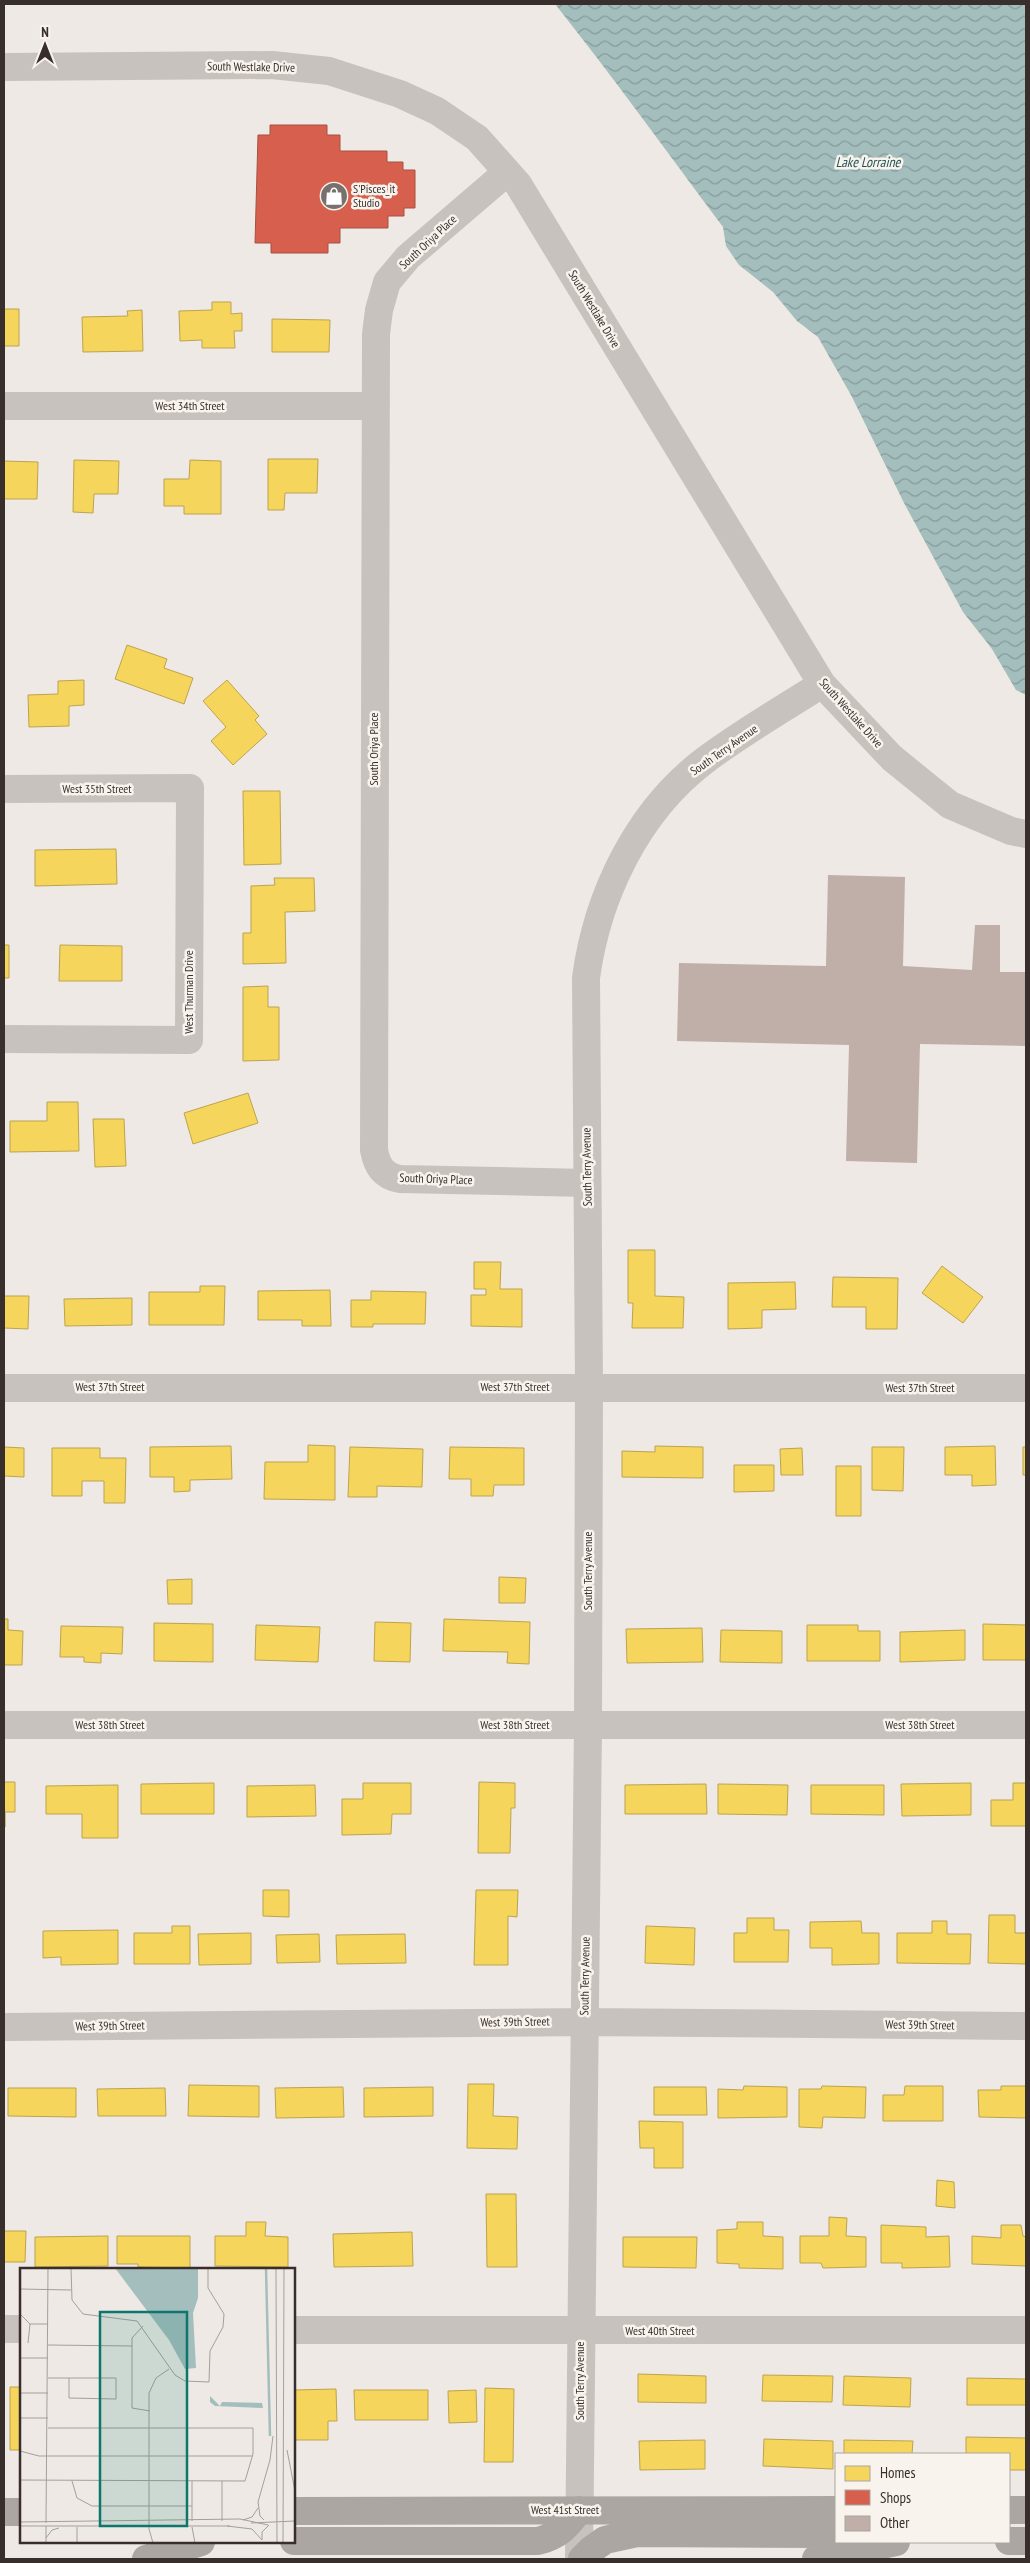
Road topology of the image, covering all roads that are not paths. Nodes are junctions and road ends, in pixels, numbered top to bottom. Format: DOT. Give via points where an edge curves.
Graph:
graph roads {
  1 [pos="4,67"];
  2 [pos="507,172"];
  3 [pos="4,406"];
  4 [pos="376,406"];
  5 [pos="822,684"];
  6 [pos="190,788"];
  7 [pos="4,789"];
  8 [pos="1026,834"];
  9 [pos="4,1039"];
  10 [pos="587,1183"];
  11 [pos="589,1387"];
  12 [pos="4,1388"];
  13 [pos="1026,1388"];
  14 [pos="4,1725"];
  15 [pos="588,1725"];
  16 [pos="1026,1725"];
  17 [pos="585,2022"];
  18 [pos="1026,2026"];
  19 [pos="4,2027"];
  20 [pos="4,2329"];
  21 [pos="20,2329"];
  22 [pos="295,2330"];
  23 [pos="1026,2330"];
  24 [pos="580,2331"];
  25 [pos="579,2510"];
  26 [pos="835,2510"];
  27 [pos="1010,2510"];
  28 [pos="1026,2510"];
  29 [pos="295,2511"];
  30 [pos="4,2512"];
  31 [pos="20,2512"];
  32 [pos="835,2530"];
  33 [pos="295,2541"];
  34 [pos="1010,2541"];
  35 [pos="1026,2541"];
  36 [pos="198,2543"];
  37 [pos="891,2543"];
  38 [pos="146,2559"];
  39 [pos="580,2559"];
  40 [pos="816,2559"];
  1 -- 2 [label="street, South Westlake Drive" via="272,65 329,71 400,94 437,111 477,138"];
  2 -- 4 [label="street, South Oriya Place" via="408,257 387,282 376,334"];
  2 -- 5 [label="street, South Westlake Drive" via="523,192"];
  3 -- 4 [label="street, West 34th Street"];
  4 -- 10 [label="street, South Oriya Place" via="373,1137 376,1159 384,1173 400,1179"];
  5 -- 8 [label="street, South Westlake Drive" via="892,758 950,805 1011,831"];
  5 -- 10 [label="street, South Terry Avenue" via="705,761 664,799 626,853 590,947 586,978"];
  6 -- 7 [label="street, West 35th Street"];
  6 -- 9 [label="street, West Thurman Drive" via="189,1040"];
  10 -- 11 [label="street, South Terry Avenue"];
  11 -- 12 [label="street, West 37th Street"];
  11 -- 13 [label="street, West 37th Street"];
  11 -- 15 [label="street, South Terry Avenue"];
  14 -- 15 [label="street, West 38th Street"];
  15 -- 16 [label="street, West 38th Street"];
  15 -- 17 [label="street, South Terry Avenue"];
  17 -- 18 [label="street, West 39th Street"];
  17 -- 19 [label="street, West 39th Street"];
  17 -- 24 [label="street, South Terry Avenue"];
  20 -- 21 [label="street"];
  22 -- 24 [label="street, West 40th Street"];
  23 -- 24 [label="street, West 40th Street"];
  24 -- 25 [label="street, South Terry Avenue"];
  25 -- 26 [label="main road, West 41st Street"];
  25 -- 29 [label="main road, West 41st Street"];
  25 -- 33 [label="main road" via="568,2526 554,2537 538,2541"];
  25 -- 39 [label="street, South Terry Avenue"];
  27 -- 28 [label="main road"];
  30 -- 31 [label="main road"];
  32 -- 39 [label="main road" via="823,2534 637,2533 605,2540"];
  34 -- 35 [label="main road"];
  36 -- 38 [label="main road"];
  37 -- 40 [label="main road"];
}
